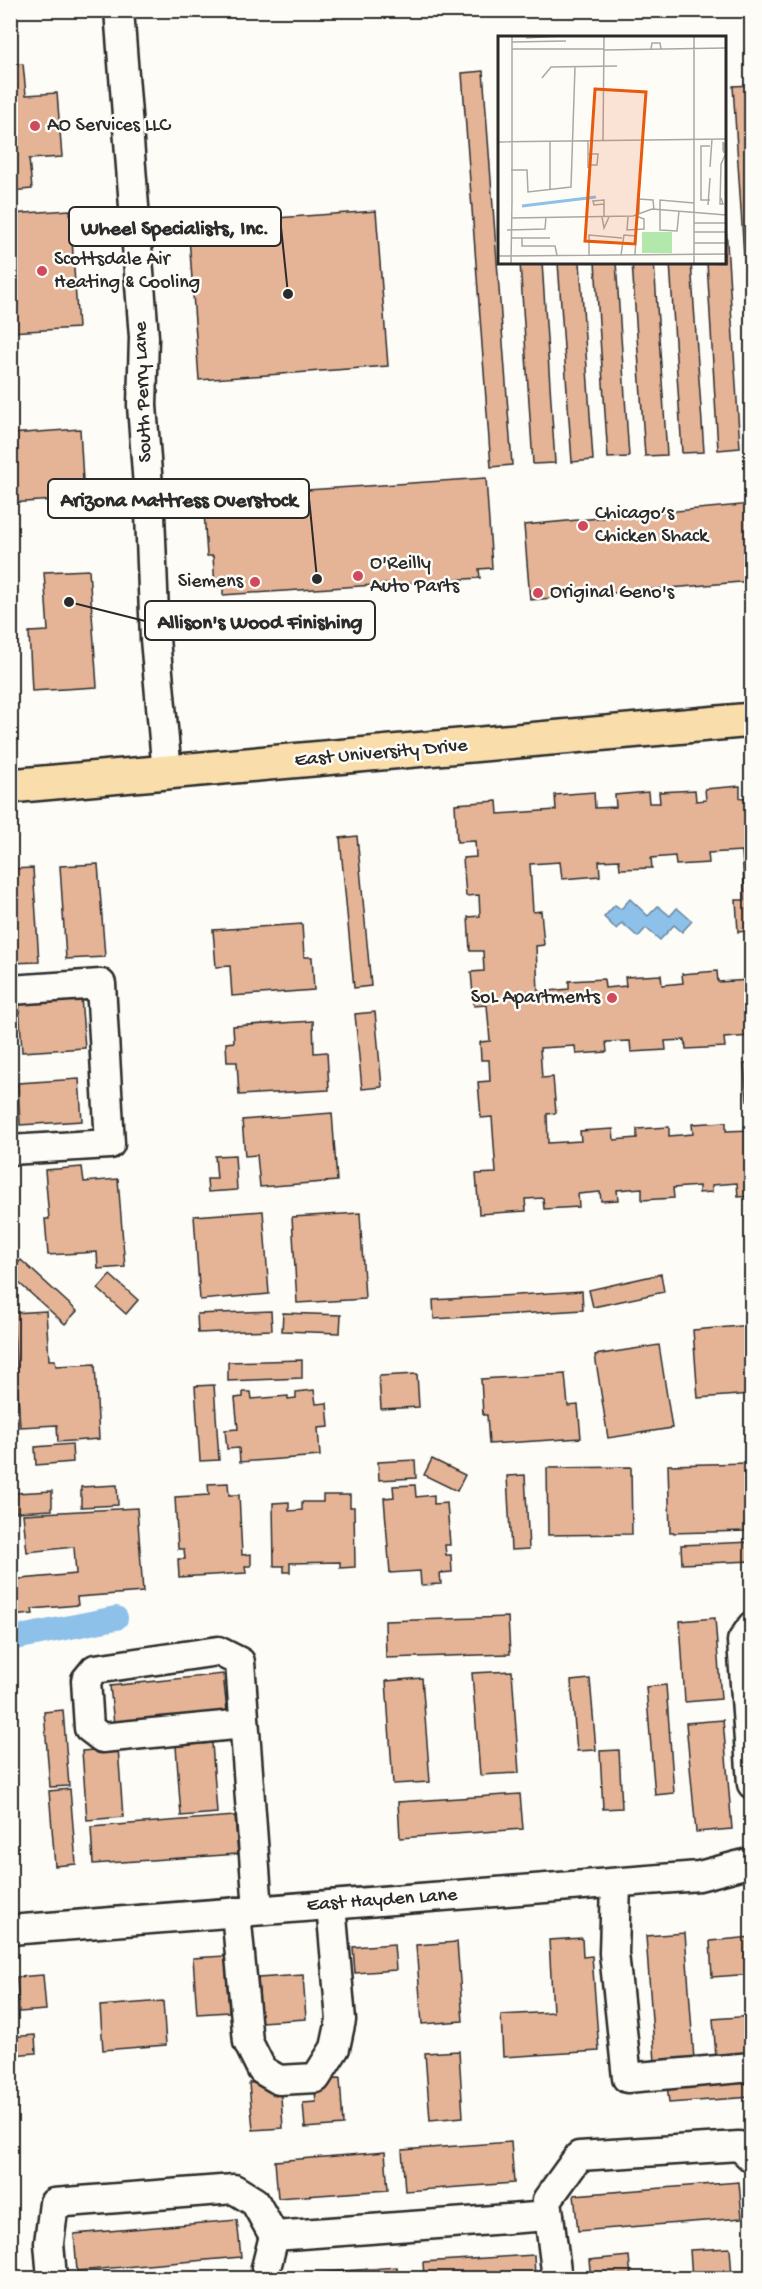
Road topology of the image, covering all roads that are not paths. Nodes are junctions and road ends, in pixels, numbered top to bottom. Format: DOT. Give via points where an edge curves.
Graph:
graph roads {
  1 [pos="119,10"];
  2 [pos="752,720"];
  3 [pos="166,773"];
  4 [pos="10,786"];
  5 [pos="10,990"];
  6 [pos="10,1150"];
  7 [pos="752,1626"];
  8 [pos="244,1724"];
  9 [pos="752,1784"];
  10 [pos="750,1866"];
  11 [pos="616,1883"];
  12 [pos="331,1905"];
  13 [pos="247,1911"];
  14 [pos="10,1930"];
  15 [pos="752,2067"];
  16 [pos="752,2158"];
  17 [pos="549,2216"];
  18 [pos="274,2236"];
  19 [pos="52,2278"];
  20 [pos="267,2278"];
  21 [pos="557,2278"];
  1 -- 3 [label="street, South Perry Lane" via="144,337 142,405"];
  2 -- 3 [label="main road, East University Drive"];
  3 -- 4 [label="main road, East University Drive"];
  5 -- 6 [label="street" via="101,984 110,1144"];
  7 -- 9 [label="street" via="742,1641"];
  8 -- 8 [label="street" via="240,1662 218,1651 95,1669 86,1680 89,1728 102,1738"];
  8 -- 13 [label="street"];
  10 -- 11 [label="street, East Hayden Lane" via="699,1876"];
  11 -- 12 [label="street, East Hayden Lane"];
  11 -- 15 [label="street" via="614,1953 627,2078"];
  12 -- 13 [label="street, East Hayden Lane"];
  12 -- 13 [label="street" via="341,2020 335,2048 316,2078 279,2080 262,2070 248,2042"];
  13 -- 14 [label="street, East Hayden Lane"];
  16 -- 17 [label="street" via="739,2146 579,2156 547,2200"];
  17 -- 18 [label="street"];
  17 -- 21 [label="street"];
  18 -- 19 [label="street" via="255,2202 234,2189 54,2203 49,2243"];
  18 -- 20 [label="street"];
}
